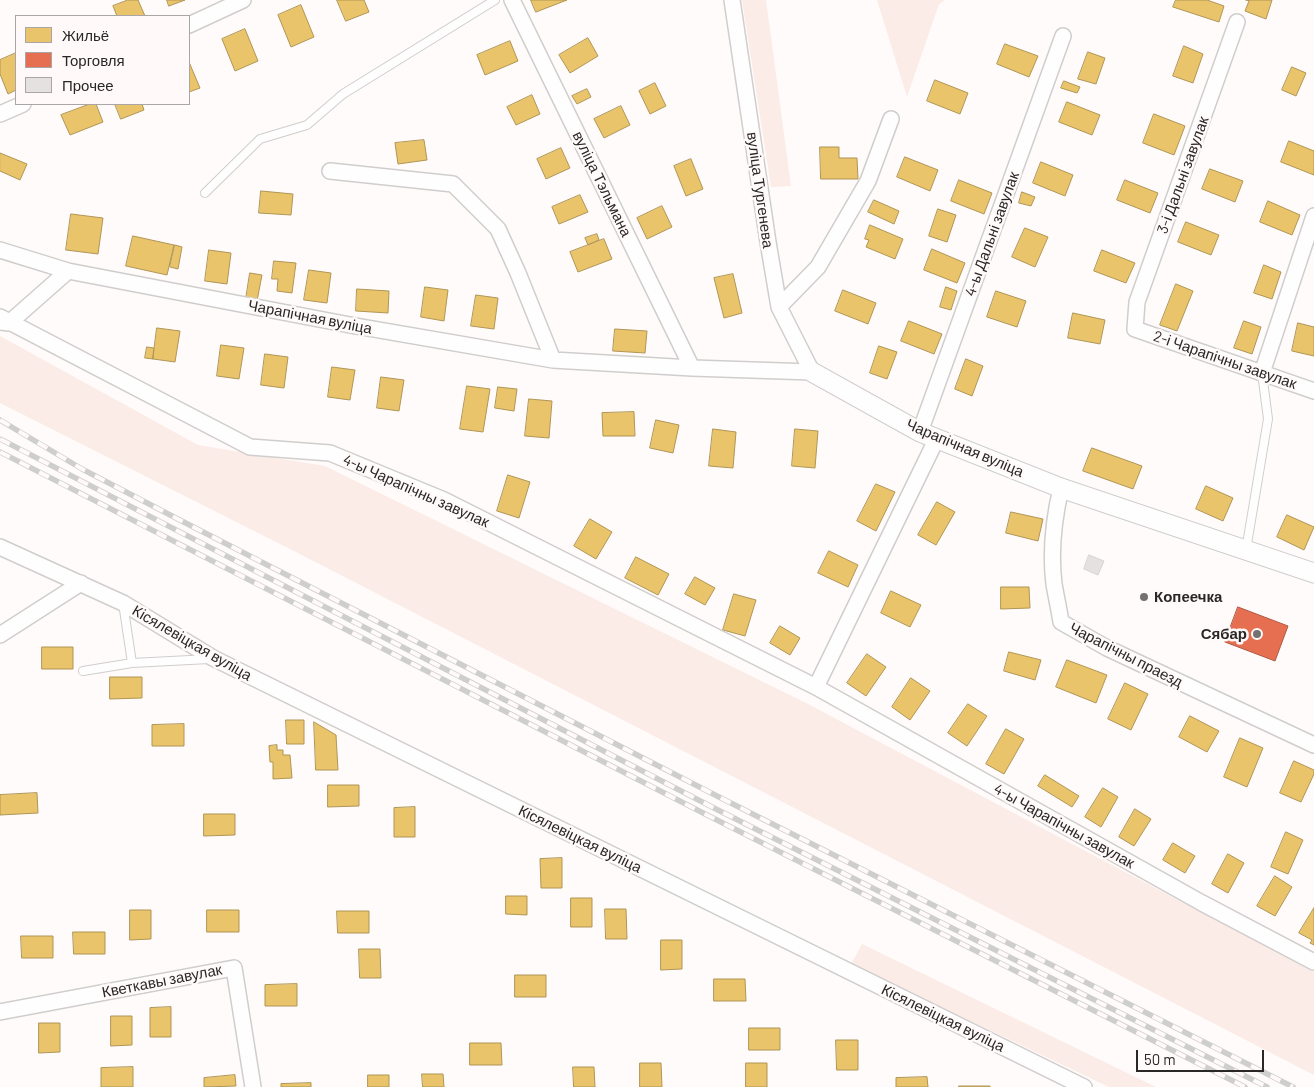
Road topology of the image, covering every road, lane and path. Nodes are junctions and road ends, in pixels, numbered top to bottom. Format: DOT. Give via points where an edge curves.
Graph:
graph roads {
  1 [pos="243,0"];
  2 [pos="495,0"];
  3 [pos="512,0"];
  4 [pos="732,0"];
  5 [pos="1237,22"];
  6 [pos="190,25"];
  7 [pos="1063,36"];
  8 [pos="20,105"];
  9 [pos="0,114"];
  10 [pos="891,118"];
  11 [pos="330,171"];
  12 [pos="204,193"];
  13 [pos="1314,216"];
  14 [pos="0,250"];
  15 [pos="68,270"];
  16 [pos="779,308"];
  17 [pos="3,321"];
  18 [pos="1135,329"];
  19 [pos="553,360"];
  20 [pos="692,368"];
  21 [pos="812,372"];
  22 [pos="1262,373"];
  23 [pos="1314,391"];
  24 [pos="929,435"];
  25 [pos="1061,488"];
  26 [pos="0,548"];
  27 [pos="1246,550"];
  28 [pos="1314,573"];
  29 [pos="81,583"];
  30 [pos="123,603"];
  31 [pos="0,635"];
  32 [pos="213,658"];
  33 [pos="132,663"];
  34 [pos="83,671"];
  35 [pos="816,687"];
  36 [pos="1314,745"];
  37 [pos="1314,962"];
  38 [pos="0,1012"];
  39 [pos="1056,1080"];
  40 [pos="253,1087"];
  41 [pos="1084,1087"];
  1 -- 6 [label="street"];
  2 -- 12 [label="lane" via="343,94 307,125 260,139"];
  3 -- 20 [label="street, вуліца Тэльмана"];
  4 -- 16 [label="street, вуліца Тургенева"];
  5 -- 18 [label="street, 3-і Дальні завулак" via="1137,302"];
  7 -- 24 [label="street, 4-ы Дальні завулак"];
  8 -- 9 [label="street"];
  10 -- 16 [label="street" via="868,181 818,268"];
  11 -- 19 [label="street" via="453,184 498,229"];
  13 -- 22 [label="street"];
  14 -- 15 [label="street, Чарапічная вуліца"];
  15 -- 17 [label="street"];
  15 -- 19 [label="street, Чарапічная вуліца" via="350,326"];
  16 -- 21 [label="street, вуліца Тургенева"];
  17 -- 35 [label="street, 4-ы Чарапічны завулак" via="250,447 330,453 444,500"];
  18 -- 22 [label="street, 2-і Чарапічны завулак"];
  19 -- 20 [label="street, Чарапічная вуліца"];
  20 -- 21 [label="street, Чарапічная вуліца"];
  21 -- 24 [label="street, Чарапічная вуліца"];
  22 -- 23 [label="street, 2-і Чарапічны завулак"];
  22 -- 27 [label="lane" via="1268,419"];
  24 -- 25 [label="street, Чарапічная вуліца"];
  24 -- 35 [label="street"];
  25 -- 27 [label="street, Чарапічная вуліца"];
  25 -- 36 [label="street, Чарапічны праезд" via="1055,514 1054,582 1061,622 1107,648"];
  26 -- 29 [label="street, Кісялевіцкая вуліца"];
  27 -- 28 [label="street, Чарапічная вуліца"];
  29 -- 30 [label="street, Кісялевіцкая вуліца"];
  29 -- 31 [label="street"];
  30 -- 32 [label="street, Кісялевіцкая вуліца"];
  30 -- 33 [label="lane"];
  32 -- 33 [label="lane"];
  32 -- 39 [label="street, Кісялевіцкая вуліца"];
  33 -- 34 [label="lane"];
  35 -- 37 [label="street, 4-ы Чарапічны завулак"];
  38 -- 40 [label="street, Кветкавы завулак" via="234,968"];
  39 -- 41 [label="street, Кісялевіцкая вуліца"];
}
